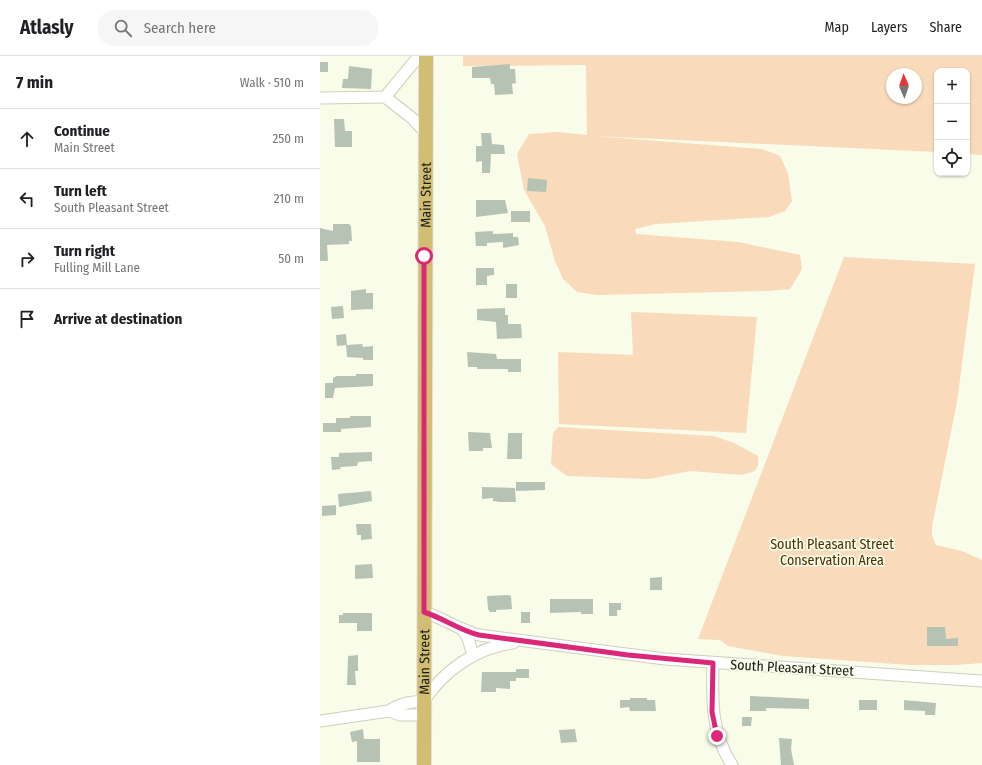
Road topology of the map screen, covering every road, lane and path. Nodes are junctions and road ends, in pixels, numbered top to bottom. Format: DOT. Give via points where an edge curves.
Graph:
graph roads {
  1 [pos="419,56"];
  2 [pos="426,56"];
  3 [pos="385,97"];
  4 [pos="320,98"];
  5 [pos="426,132"];
  6 [pos="424,612"];
  7 [pos="462,629"];
  8 [pos="531,642"];
  9 [pos="473,656"];
  10 [pos="713,663"];
  11 [pos="982,681"];
  12 [pos="424,708"];
  13 [pos="320,721"];
  14 [pos="424,765"];
  15 [pos="732,765"];
  1 -- 3 [label="street"];
  2 -- 5 [label="main road, Main Street"];
  3 -- 4 [label="street"];
  3 -- 5 [label="street"];
  5 -- 6 [label="main road, Main Street"];
  6 -- 7 [label="street, South Pleasant Street" via="441,617"];
  6 -- 12 [label="main road, Main Street"];
  7 -- 8 [label="street, South Pleasant Street" via="479,635"];
  7 -- 9 [label="street" via="468,638"];
  8 -- 9 [label="street, South Pleasant Street" via="502,645"];
  8 -- 10 [label="street, South Pleasant Street"];
  9 -- 12 [label="street, South Pleasant Street" via="435,685"];
  10 -- 11 [label="street, South Pleasant Street"];
  10 -- 15 [label="street" via="714,723 721,747"];
  12 -- 13 [label="street" via="409,702 389,711"];
  12 -- 14 [label="main road, Main Street"];
}
